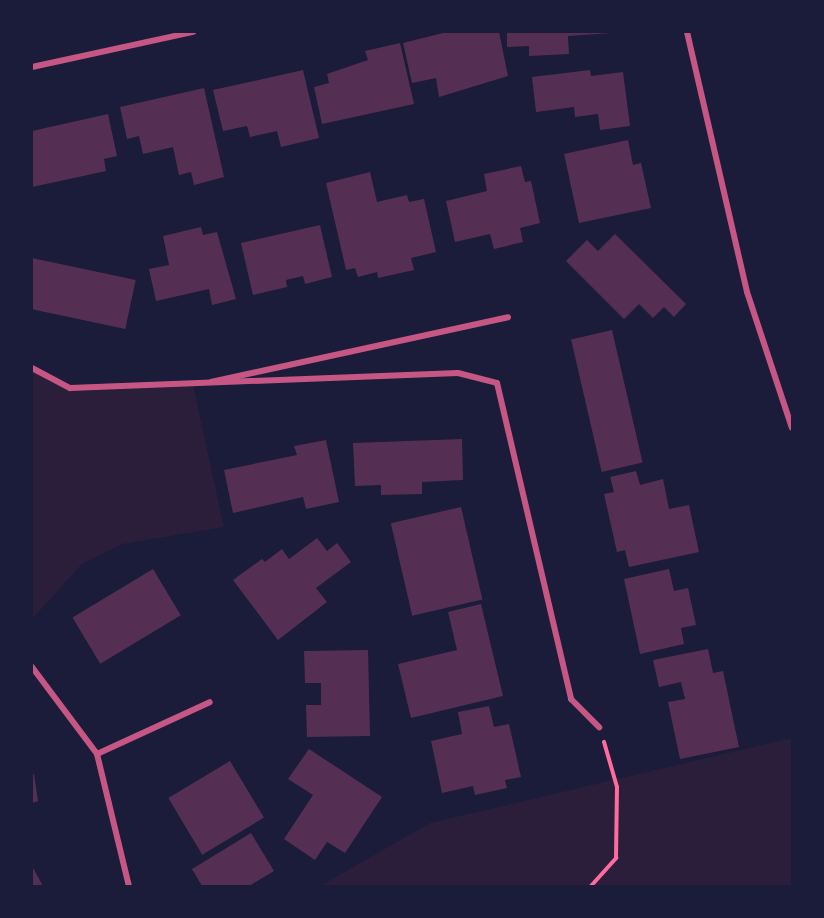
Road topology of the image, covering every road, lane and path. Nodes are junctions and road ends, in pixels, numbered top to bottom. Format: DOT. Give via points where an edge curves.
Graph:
graph roads {
  1 [pos="193,32"];
  2 [pos="687,32"];
  3 [pos="32,67"];
  4 [pos="508,317"];
  5 [pos="32,368"];
  6 [pos="193,386"];
  7 [pos="792,428"];
  8 [pos="32,667"];
  9 [pos="210,702"];
  10 [pos="599,727"];
  11 [pos="97,754"];
  12 [pos="129,886"];
  13 [pos="591,886"];
  1 -- 3 [label="street"];
  2 -- 7 [label="street" via="747,292"];
  4 -- 6 [label="street"];
  5 -- 6 [label="street" via="70,388"];
  6 -- 10 [label="street" via="458,373 497,383 571,699"];
  8 -- 11 [label="street"];
  9 -- 11 [label="street"];
  10 -- 13 [label="path" via="617,787 616,858"];
  11 -- 12 [label="street"];
}
